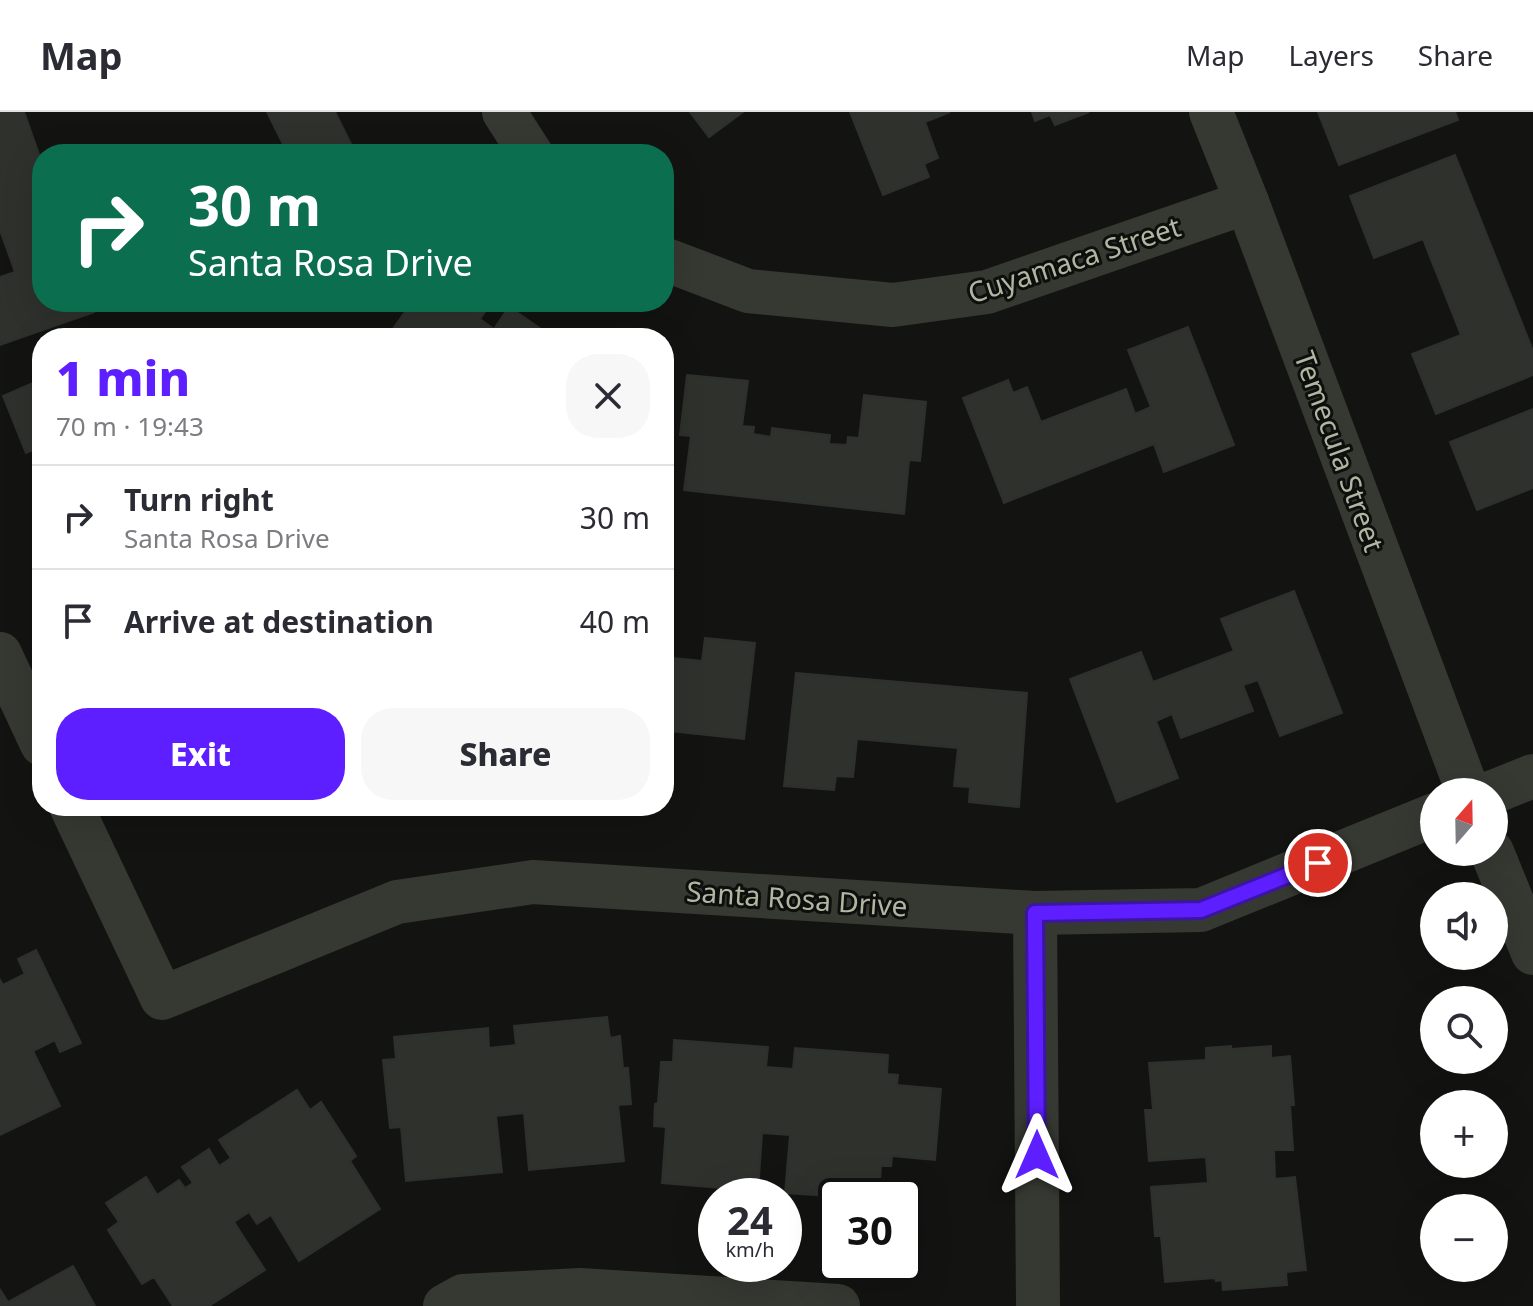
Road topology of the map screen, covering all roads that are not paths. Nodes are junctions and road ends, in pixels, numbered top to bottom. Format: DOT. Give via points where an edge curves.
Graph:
graph roads {
  1 [pos="504,112"];
  2 [pos="1211,112"];
  3 [pos="525,144"];
  4 [pos="1247,202"];
  5 [pos="674,263"];
  6 [pos="0,654"];
  7 [pos="32,723"];
  8 [pos="1533,776"];
  9 [pos="1463,778"];
  10 [pos="1508,786"];
  11 [pos="76,816"];
  12 [pos="1420,821"];
  13 [pos="1499,866"];
  14 [pos="1035,913"];
  15 [pos="1528,926"];
  16 [pos="445,1306"];
  17 [pos="838,1306"];
  18 [pos="1038,1306"];
  1 -- 3 [label="street"];
  2 -- 4 [label="street, Temecula Street"];
  4 -- 5 [label="street, Cuyamaca Street" via="987,292 893,305 748,291"];
  4 -- 9 [label="street, Temecula Street"];
  6 -- 7 [label="street"];
  8 -- 10 [label="street"];
  11 -- 14 [label="street, Santa Rosa Drive" via="162,998 397,902 533,882"];
  12 -- 14 [label="street, Santa Rosa Drive" via="1201,910"];
  13 -- 15 [label="street"];
  14 -- 18 [label="street"];
  16 -- 17 [label="street" via="463,1296 580,1290"];
}
